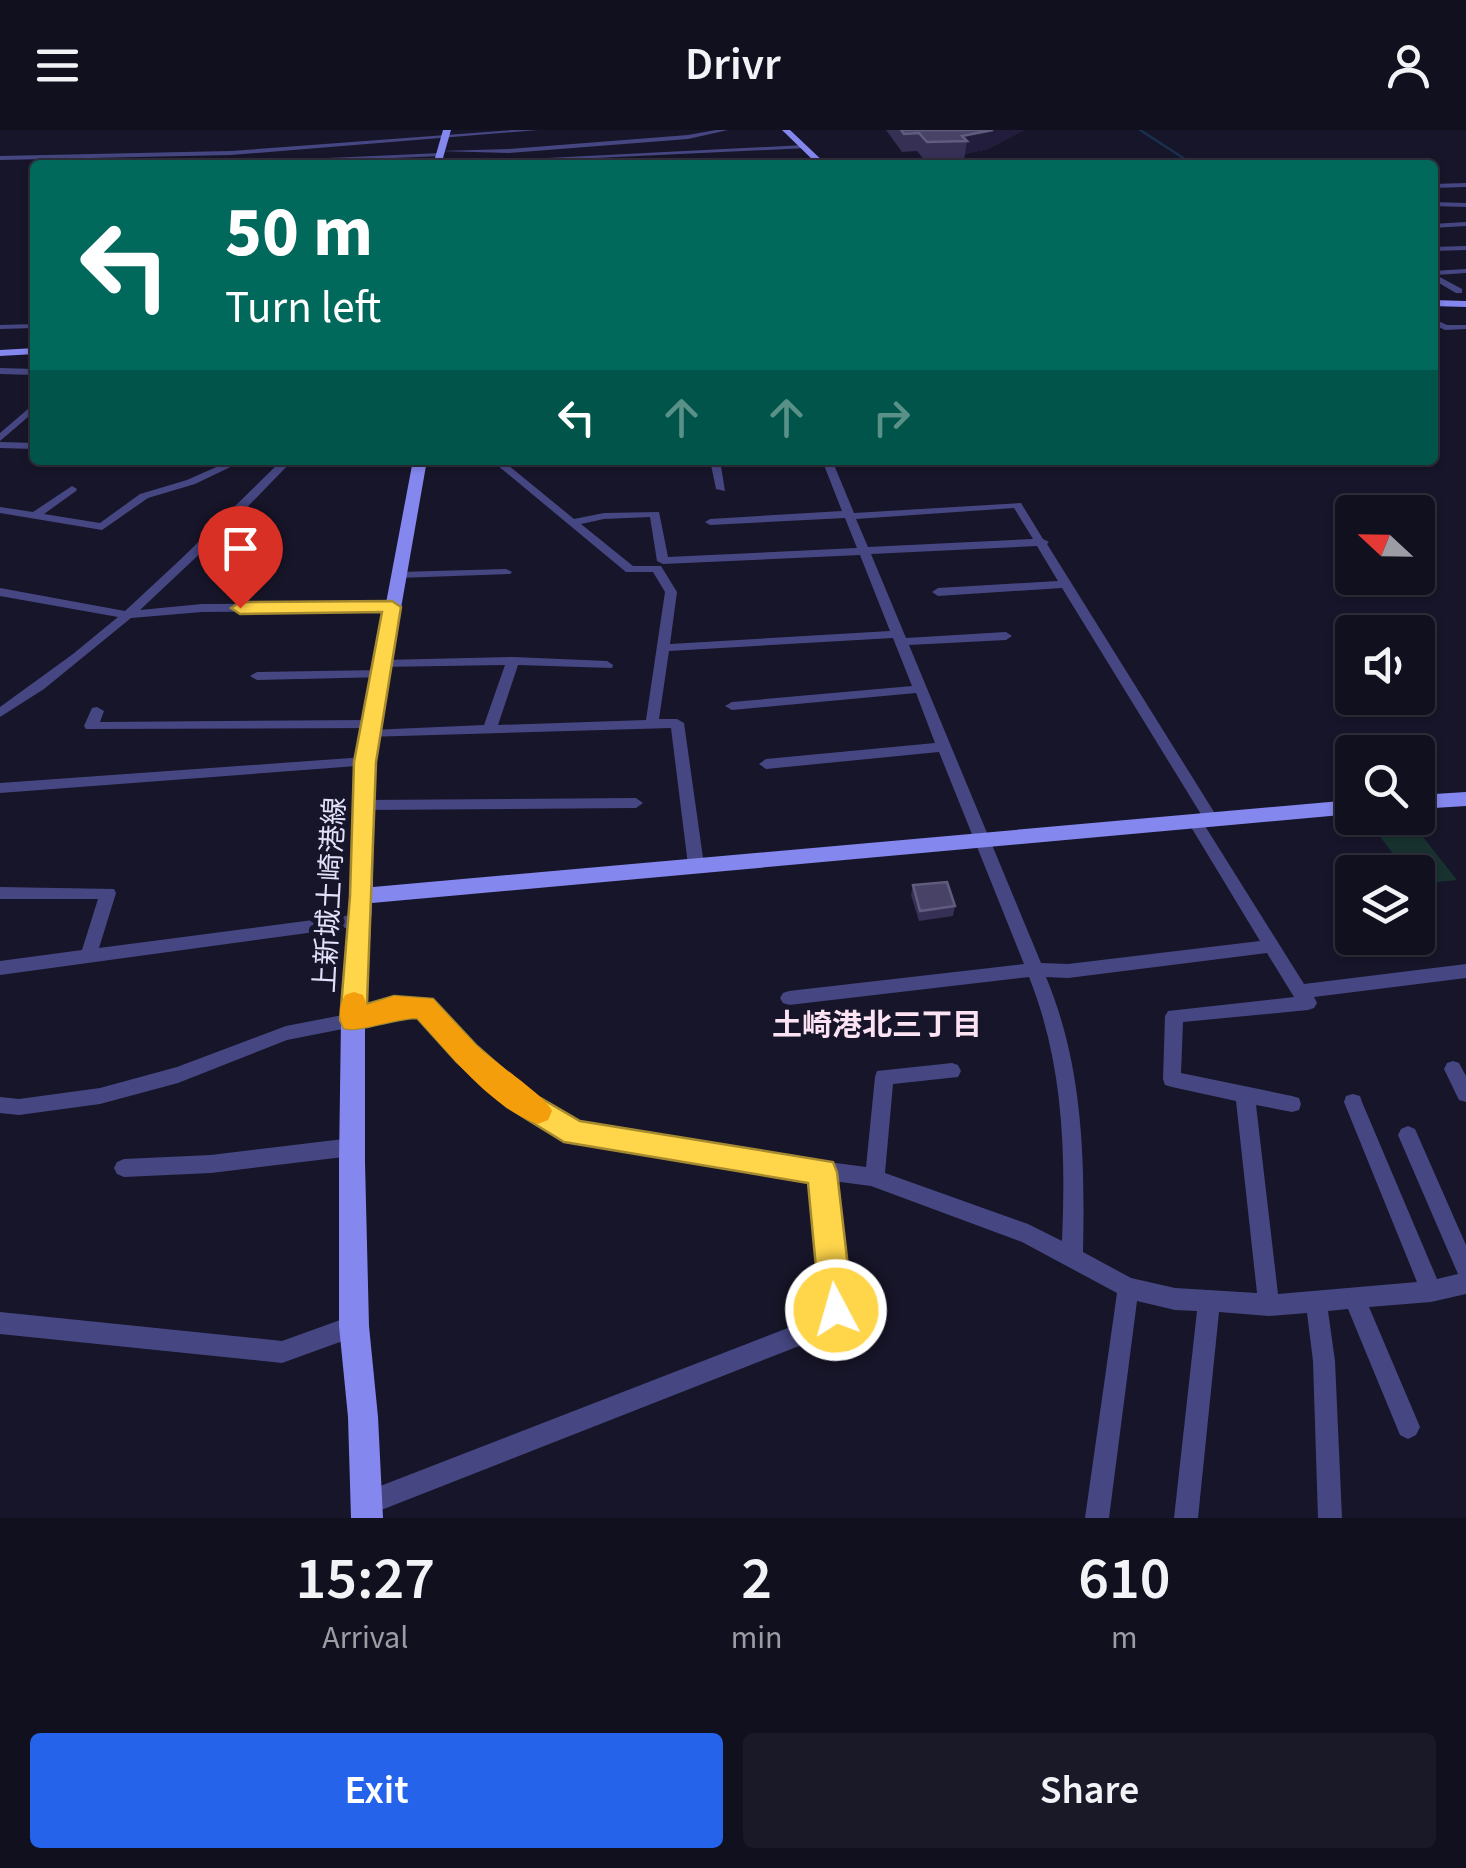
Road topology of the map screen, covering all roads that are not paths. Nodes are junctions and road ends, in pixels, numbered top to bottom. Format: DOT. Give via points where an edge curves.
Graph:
graph roads {
  1 [pos="535,130"];
  2 [pos="725,130"];
  3 [pos="786,130"];
  4 [pos="347,134"];
  5 [pos="446,134"];
  6 [pos="614,137"];
  7 [pos="342,143"];
  8 [pos="769,148"];
  9 [pos="805,148"];
  10 [pos="231,153"];
  11 [pos="657,153"];
  12 [pos="619,155"];
  13 [pos="440,157"];
  14 [pos="0,158"];
  15 [pos="225,160"];
  16 [pos="346,160"];
  17 [pos="530,160"];
  18 [pos="660,160"];
  19 [pos="731,160"];
  20 [pos="818,160"];
  21 [pos="1466,185"];
  22 [pos="1438,186"];
  23 [pos="1449,186"];
  24 [pos="1466,194"];
  25 [pos="1438,207"];
  26 [pos="1466,209"];
  27 [pos="1438,214"];
  28 [pos="1466,224"];
  29 [pos="1438,226"];
  30 [pos="1453,229"];
  31 [pos="1454,248"];
  32 [pos="1466,248"];
  33 [pos="1438,249"];
  34 [pos="1466,255"];
  35 [pos="1438,269"];
  36 [pos="1466,271"];
  37 [pos="1438,272"];
  38 [pos="1464,292"];
  39 [pos="1438,304"];
  40 [pos="1466,304"];
  41 [pos="1438,324"];
  42 [pos="30,326"];
  43 [pos="1466,327"];
  44 [pos="0,328"];
  45 [pos="1444,328"];
  46 [pos="1466,337"];
  47 [pos="30,351"];
  48 [pos="0,353"];
  49 [pos="0,371"];
  50 [pos="30,372"];
  51 [pos="30,411"];
  52 [pos="0,442"];
  53 [pos="30,445"];
  54 [pos="229,465"];
  55 [pos="283,465"];
  56 [pos="419,465"];
  57 [pos="502,465"];
  58 [pos="716,465"];
  59 [pos="829,465"];
  60 [pos="72,489"];
  61 [pos="721,489"];
  62 [pos="0,510"];
  63 [pos="36,515"];
  64 [pos="851,515"];
  65 [pos="574,522"];
  66 [pos="710,522"];
  67 [pos="1043,542"];
  68 [pos="862,553"];
  69 [pos="506,572"];
  70 [pos="398,575"];
  71 [pos="1068,584"];
  72 [pos="938,592"];
  73 [pos="2,594"];
  74 [pos="392,607"];
  75 [pos="128,615"];
  76 [pos="1006,636"];
  77 [pos="898,638"];
  78 [pos="662,648"];
  79 [pos="513,661"];
  80 [pos="607,665"];
  81 [pos="382,669"];
  82 [pos="257,676"];
  83 [pos="919,688"];
  84 [pos="732,706"];
  85 [pos="98,710"];
  86 [pos="0,713"];
  87 [pos="652,722"];
  88 [pos="490,728"];
  89 [pos="372,729"];
  90 [pos="943,748"];
  91 [pos="365,762"];
  92 [pos="766,764"];
  93 [pos="0,788"];
  94 [pos="1466,799"];
  95 [pos="1435,801"];
  96 [pos="636,803"];
  97 [pos="364,805"];
  98 [pos="1335,809"];
  99 [pos="1204,821"];
  100 [pos="982,844"];
  101 [pos="696,865"];
  102 [pos="0,893"];
  103 [pos="362,896"];
  104 [pos="359,920"];
  105 [pos="1273,946"];
  106 [pos="88,956"];
  107 [pos="0,968"];
  108 [pos="1032,970"];
  109 [pos="1466,971"];
  110 [pos="1300,992"];
  111 [pos="788,998"];
  112 [pos="353,1020"];
  113 [pos="1453,1069"];
  114 [pos="952,1071"];
  115 [pos="1245,1094"];
  116 [pos="1466,1094"];
  117 [pos="1353,1102"];
  118 [pos="1292,1104"];
  119 [pos="0,1105"];
  120 [pos="1408,1136"];
  121 [pos="352,1147"];
  122 [pos="124,1168"];
  123 [pos="822,1172"];
  124 [pos="875,1178"];
  125 [pos="1072,1259"];
  126 [pos="1466,1270"];
  127 [pos="1466,1283"];
  128 [pos="1128,1288"];
  129 [pos="1431,1290"];
  130 [pos="1354,1298"];
  131 [pos="1208,1302"];
  132 [pos="1316,1302"];
  133 [pos="1270,1305"];
  134 [pos="0,1323"];
  135 [pos="354,1326"];
  136 [pos="1408,1427"];
  137 [pos="366,1511"];
  138 [pos="1097,1518"];
  139 [pos="1186,1518"];
  140 [pos="1330,1518"];
  1 -- 5 [label="street"];
  2 -- 6 [label="street"];
  3 -- 9 [label="street"];
  4 -- 7 [label="street"];
  5 -- 7 [label="street"];
  5 -- 13 [label="street"];
  6 -- 12 [label="street"];
  6 -- 13 [label="street"];
  7 -- 10 [label="street"];
  8 -- 9 [label="street"];
  8 -- 11 [label="street"];
  8 -- 19 [label="street" via="777,158"];
  9 -- 20 [label="street"];
  10 -- 14 [label="street"];
  10 -- 15 [label="street"];
  11 -- 12 [label="street"];
  11 -- 18 [label="street"];
  12 -- 17 [label="street"];
  13 -- 16 [label="street"];
  21 -- 23 [label="street"];
  22 -- 23 [label="street"];
  23 -- 24 [label="street"];
  25 -- 26 [label="street"];
  27 -- 30 [label="street"];
  28 -- 30 [label="street"];
  29 -- 30 [label="street"];
  31 -- 32 [label="street"];
  31 -- 33 [label="street"];
  31 -- 34 [label="street"];
  35 -- 36 [label="street"];
  37 -- 38 [label="street"];
  39 -- 40 [label="street"];
  41 -- 45 [label="street"];
  42 -- 44 [label="street"];
  43 -- 45 [label="street"];
  45 -- 46 [label="street"];
  47 -- 48 [label="street"];
  49 -- 50 [label="street"];
  51 -- 52 [label="street"];
  52 -- 53 [label="street"];
  54 -- 63 [label="street" via="144,496 102,526"];
  55 -- 75 [label="street"];
  56 -- 70 [label="street, 上新城土崎港線"];
  57 -- 65 [label="street"];
  58 -- 61 [label="street"];
  59 -- 64 [label="street"];
  60 -- 63 [label="street"];
  62 -- 63 [label="street"];
  64 -- 66 [label="street"];
  64 -- 67 [label="street" via="1017,505"];
  64 -- 68 [label="street"];
  65 -- 68 [label="street" via="655,514 663,561"];
  65 -- 78 [label="street" via="630,570 657,568 671,592"];
  67 -- 68 [label="street"];
  67 -- 71 [label="street"];
  68 -- 77 [label="street"];
  69 -- 70 [label="street"];
  70 -- 74 [label="street, 上新城土崎港線"];
  71 -- 72 [label="street"];
  71 -- 99 [label="street"];
  73 -- 75 [label="street"];
  74 -- 75 [label="street"];
  74 -- 81 [label="street, 上新城土崎港線"];
  75 -- 86 [label="street"];
  76 -- 77 [label="street"];
  77 -- 78 [label="street"];
  77 -- 83 [label="street"];
  78 -- 87 [label="street"];
  79 -- 80 [label="street"];
  79 -- 81 [label="street"];
  79 -- 88 [label="street"];
  81 -- 82 [label="street"];
  81 -- 89 [label="street, 上新城土崎港線"];
  83 -- 84 [label="street"];
  83 -- 90 [label="street"];
  85 -- 89 [label="street" via="92,726"];
  87 -- 88 [label="street"];
  87 -- 101 [label="street" via="677,724"];
  88 -- 89 [label="street"];
  89 -- 91 [label="street, 上新城土崎港線"];
  90 -- 92 [label="street"];
  90 -- 100 [label="street"];
  91 -- 93 [label="street"];
  91 -- 97 [label="street, 上新城土崎港線"];
  94 -- 95 [label="street"];
  96 -- 97 [label="street"];
  97 -- 103 [label="street, 上新城土崎港線"];
  98 -- 99 [label="street"];
  99 -- 100 [label="street"];
  99 -- 105 [label="street"];
  100 -- 101 [label="street"];
  100 -- 108 [label="street"];
  101 -- 103 [label="street"];
  102 -- 106 [label="street" via="108,893"];
  103 -- 104 [label="street, 上新城土崎港線"];
  104 -- 106 [label="street"];
  104 -- 112 [label="street, 上新城土崎港線"];
  105 -- 108 [label="street"];
  105 -- 110 [label="street"];
  106 -- 107 [label="street"];
  108 -- 111 [label="street"];
  108 -- 125 [label="street" via="1067,1063 1076,1153"];
  109 -- 110 [label="street"];
  110 -- 115 [label="street" via="1308,1003 1174,1016 1172,1079"];
  112 -- 119 [label="street" via="286,1032 178,1075 100,1096"];
  112 -- 121 [label="street, 上新城土崎港線"];
  112 -- 123 [label="street" via="394,1007 424,1007 517,1098 574,1133"];
  113 -- 116 [label="street"];
  114 -- 124 [label="street" via="884,1077"];
  115 -- 118 [label="street"];
  115 -- 133 [label="street"];
  117 -- 129 [label="street"];
  120 -- 126 [label="street"];
  121 -- 122 [label="street"];
  121 -- 135 [label="street, 上新城土崎港線"];
  123 -- 124 [label="street"];
  123 -- 137 [label="street" via="832,1322"];
  124 -- 125 [label="street" via="1028,1234"];
  125 -- 128 [label="street"];
  127 -- 129 [label="street"];
  128 -- 131 [label="street"];
  128 -- 138 [label="street"];
  129 -- 130 [label="street"];
  130 -- 132 [label="street"];
  130 -- 136 [label="street"];
  131 -- 133 [label="street"];
  131 -- 139 [label="street"];
  132 -- 133 [label="street"];
  132 -- 140 [label="street"];
  134 -- 135 [label="street" via="282,1352"];
  135 -- 137 [label="street, 上新城土崎港線"];
}
